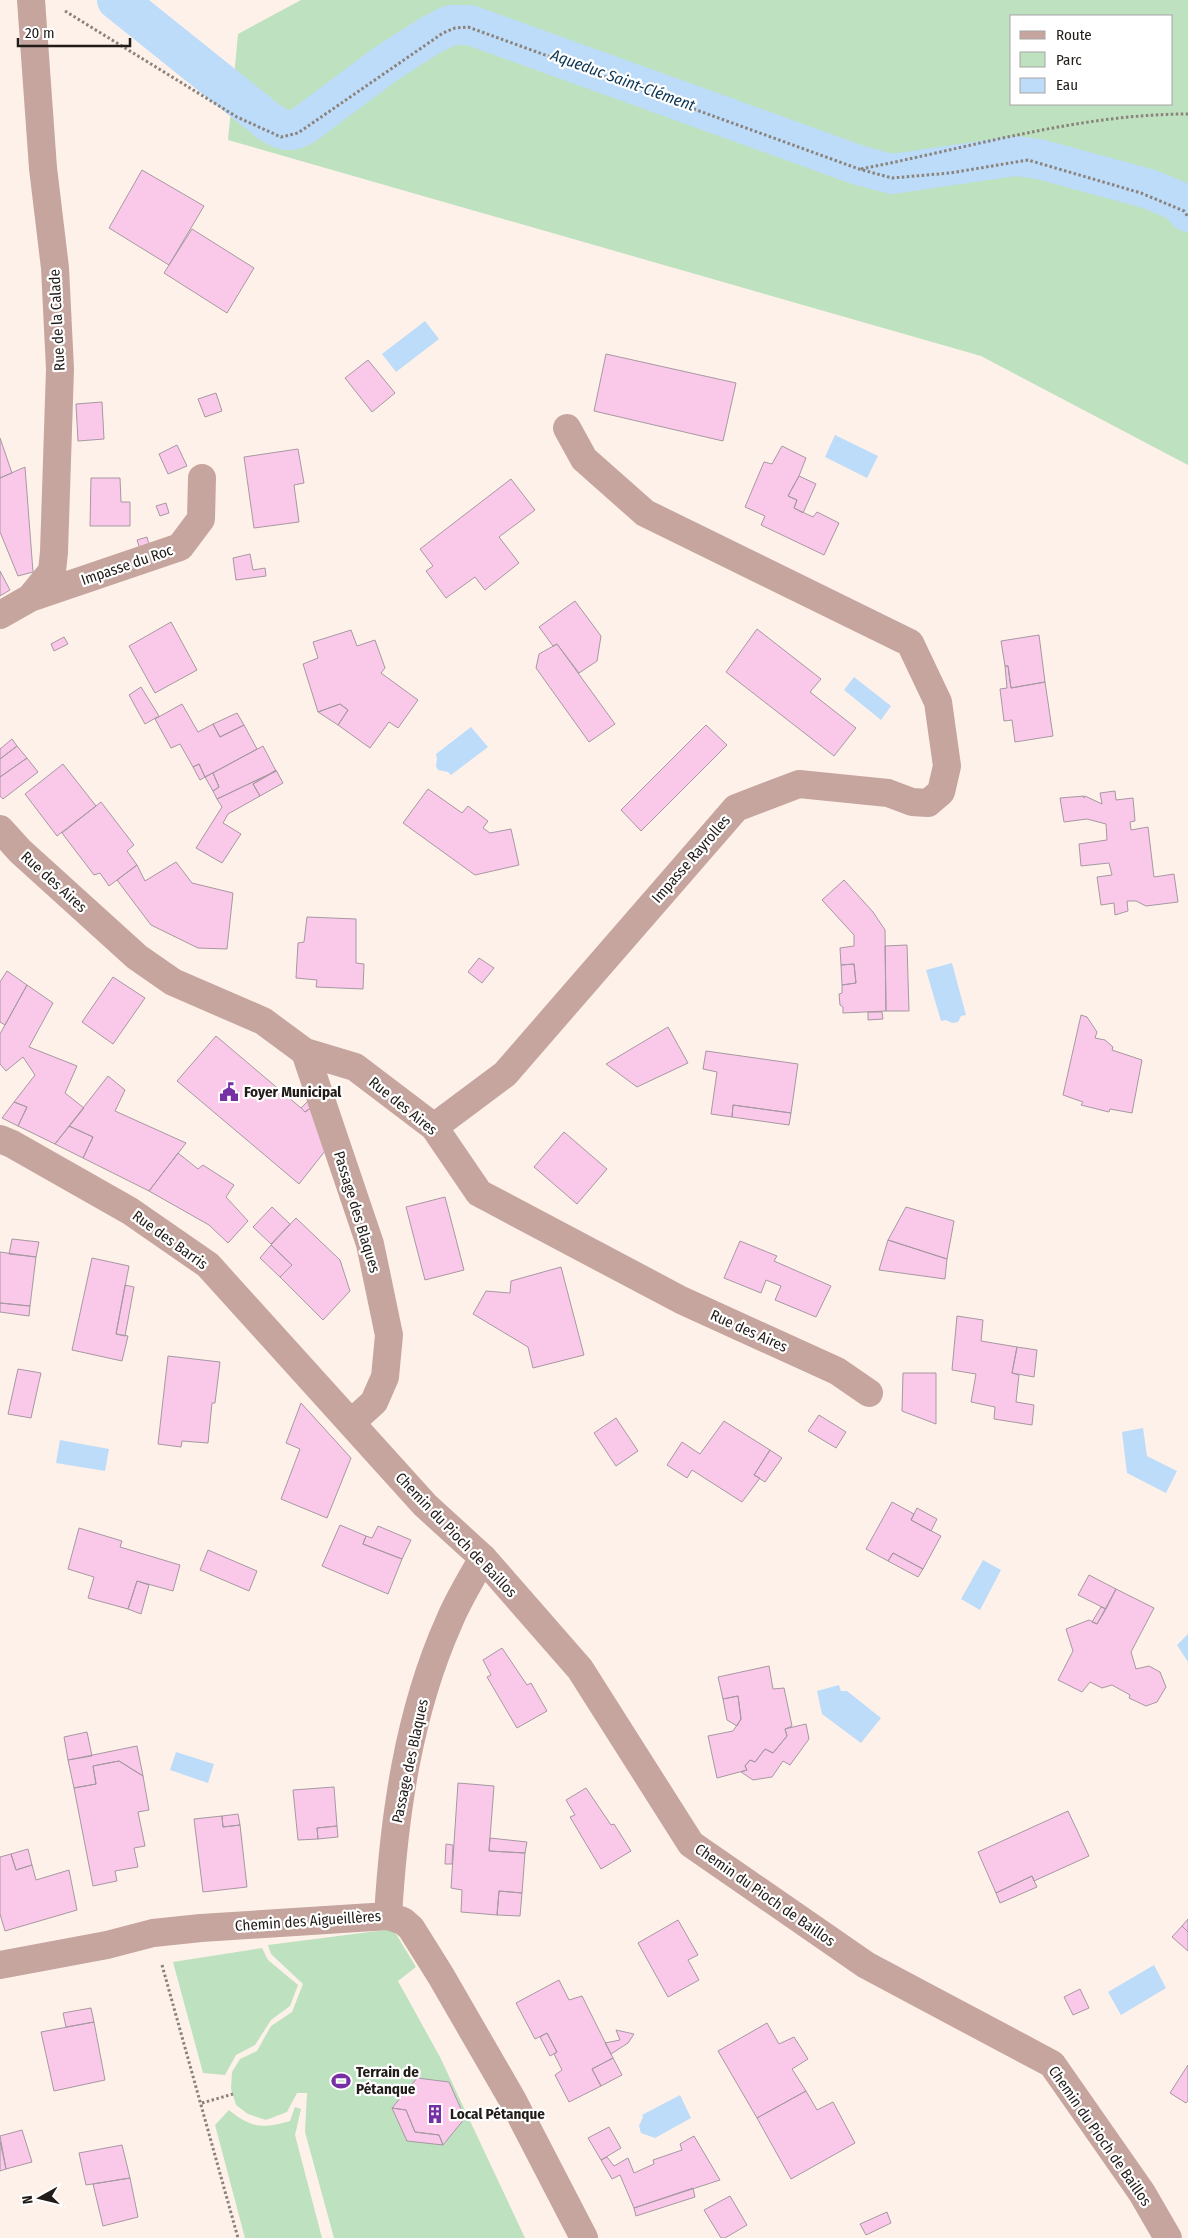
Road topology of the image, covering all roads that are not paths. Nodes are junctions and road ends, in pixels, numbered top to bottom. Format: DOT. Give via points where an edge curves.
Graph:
graph roads {
  1 [pos="31,0"];
  2 [pos="567,428"];
  3 [pos="202,478"];
  4 [pos="30,598"];
  5 [pos="0,615"];
  6 [pos="0,829"];
  7 [pos="305,1052"];
  8 [pos="434,1127"];
  9 [pos="0,1139"];
  10 [pos="870,1393"];
  11 [pos="351,1423"];
  12 [pos="483,1558"];
  13 [pos="388,1916"];
  14 [pos="0,1965"];
  15 [pos="584,2238"];
  16 [pos="1168,2238"];
  1 -- 4 [label="street, Rue de la Calade" via="43,168 55,268 60,369 52,571"];
  2 -- 8 [label="street, Impasse Rayrolles" via="584,459 645,513 910,643 938,702 947,766 941,792 928,803 912,802 888,793 799,784 736,808 505,1074"];
  3 -- 4 [label="street, Impasse du Roc" via="201,519 180,547"];
  4 -- 5 [label="street, Rue de la Calade"];
  6 -- 7 [label="street, Rue des Aires" via="20,851 137,956 173,982 263,1020"];
  7 -- 8 [label="street, Rue des Aires" via="355,1067"];
  7 -- 11 [label="street, Passage des Blaques" via="370,1244 389,1335 382,1385 374,1402"];
  8 -- 10 [label="street, Rue des Aires" via="479,1193 681,1300 837,1371"];
  9 -- 11 [label="street, Rue des Barris" via="130,1211 208,1265"];
  11 -- 12 [label="street, Chemin du Pioch de Baillos" via="425,1505"];
  12 -- 13 [label="street, Passage des Blaques" via="449,1622 417,1711 401,1789 391,1861"];
  12 -- 16 [label="street, Chemin du Pioch de Baillos" via="580,1670 691,1844 866,1965 1052,2064 1142,2193"];
  13 -- 14 [label="street, Chemin des Aigueillères" via="153,1933"];
  13 -- 15 [label="street, Chemin des Aigueillères" via="404,1921 411,1928 441,1976 512,2099"];
}
